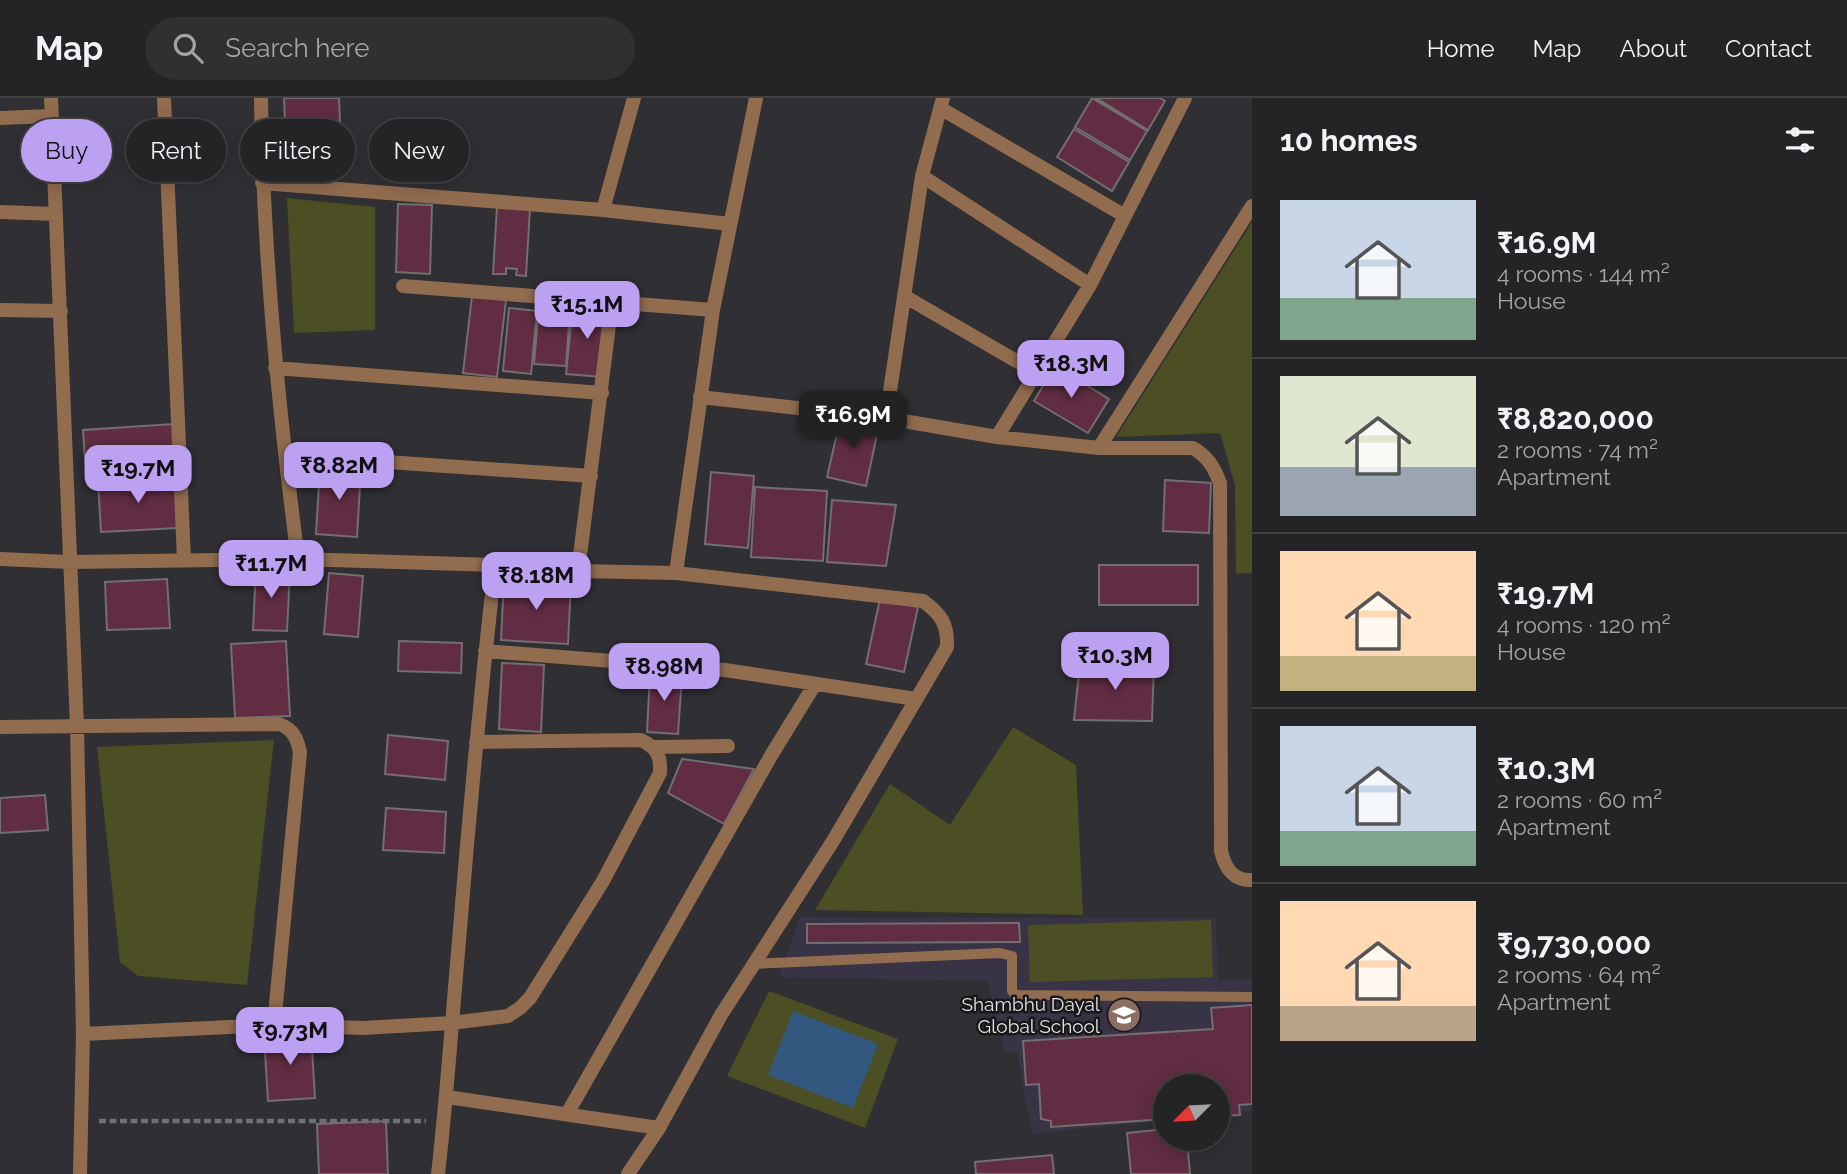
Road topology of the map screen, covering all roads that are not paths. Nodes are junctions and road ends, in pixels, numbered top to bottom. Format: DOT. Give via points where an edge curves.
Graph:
graph roads {
  1 [pos="51,98"];
  2 [pos="164,98"];
  3 [pos="261,98"];
  4 [pos="635,98"];
  5 [pos="756,98"];
  6 [pos="1185,98"];
  7 [pos="942,103"];
  8 [pos="51,116"];
  9 [pos="0,118"];
  10 [pos="922,176"];
  11 [pos="262,183"];
  12 [pos="1252,206"];
  13 [pos="603,210"];
  14 [pos="0,212"];
  15 [pos="56,214"];
  16 [pos="1125,216"];
  17 [pos="730,224"];
  18 [pos="1090,285"];
  19 [pos="403,286"];
  20 [pos="904,296"];
  21 [pos="612,302"];
  22 [pos="0,310"];
  23 [pos="713,310"];
  24 [pos="61,312"];
  25 [pos="275,368"];
  26 [pos="1037,373"];
  27 [pos="602,393"];
  28 [pos="699,397"];
  29 [pos="886,418"];
  30 [pos="996,437"];
  31 [pos="1099,448"];
  32 [pos="286,455"];
  33 [pos="591,476"];
  34 [pos="0,559"];
  35 [pos="298,559"];
  36 [pos="184,561"];
  37 [pos="69,562"];
  38 [pos="495,565"];
  39 [pos="578,571"];
  40 [pos="676,573"];
  41 [pos="485,651"];
  42 [pos="816,684"];
  43 [pos="916,699"];
  44 [pos="77,726"];
  45 [pos="0,727"];
  46 [pos="476,742"];
  47 [pos="728,746"];
  48 [pos="655,747"];
  49 [pos="1252,880"];
  50 [pos="753,964"];
  51 [pos="1252,997"];
  52 [pos="452,1023"];
  53 [pos="274,1025"];
  54 [pos="83,1034"];
  55 [pos="447,1097"];
  56 [pos="567,1114"];
  57 [pos="659,1128"];
  58 [pos="80,1174"];
  59 [pos="438,1174"];
  60 [pos="628,1174"];
  1 -- 8 [label="street"];
  2 -- 36 [label="street"];
  3 -- 11 [label="street"];
  4 -- 13 [label="street"];
  5 -- 17 [label="street"];
  6 -- 16 [label="street"];
  7 -- 10 [label="street"];
  7 -- 16 [label="street"];
  8 -- 9 [label="street"];
  8 -- 15 [label="street"];
  10 -- 18 [label="street"];
  10 -- 20 [label="street"];
  11 -- 13 [label="street"];
  11 -- 25 [label="street"];
  12 -- 31 [label="street"];
  13 -- 17 [label="street"];
  14 -- 15 [label="street"];
  15 -- 24 [label="street"];
  16 -- 18 [label="street"];
  17 -- 23 [label="street"];
  18 -- 26 [label="street"];
  19 -- 21 [label="street"];
  20 -- 26 [label="street"];
  20 -- 29 [label="street"];
  21 -- 23 [label="street"];
  21 -- 27 [label="street"];
  22 -- 24 [label="street"];
  23 -- 28 [label="street"];
  24 -- 37 [label="street"];
  25 -- 27 [label="street"];
  25 -- 32 [label="street"];
  26 -- 30 [label="street"];
  27 -- 33 [label="street"];
  28 -- 29 [label="street"];
  28 -- 40 [label="street"];
  29 -- 30 [label="street"];
  30 -- 31 [label="street"];
  31 -- 49 [label="street" via="1193,448 1205,456 1217,476 1221,851 1231,874"];
  32 -- 33 [label="street"];
  32 -- 35 [label="street"];
  33 -- 39 [label="street"];
  34 -- 37 [label="street"];
  35 -- 36 [label="street"];
  35 -- 38 [label="street"];
  36 -- 37 [label="street"];
  37 -- 44 [label="street"];
  38 -- 39 [label="street"];
  38 -- 41 [label="street"];
  39 -- 40 [label="street"];
  40 -- 43 [label="street" via="923,601 941,614 947,647"];
  41 -- 42 [label="street" via="725,670"];
  41 -- 46 [label="street"];
  42 -- 43 [label="street"];
  42 -- 56 [label="street"];
  43 -- 50 [label="street" via="833,841"];
  44 -- 45 [label="street"];
  44 -- 53 [label="street" via="279,724 290,728 300,752"];
  44 -- 54 [label="street"];
  46 -- 48 [label="street" via="641,740"];
  46 -- 52 [label="street"];
  47 -- 48 [label="street"];
  48 -- 52 [label="street" via="661,759 660,773 603,881 530,998 508,1016"];
  50 -- 51 [label="lane" via="1000,953 1012,956 1012,991 1016,995"];
  50 -- 57 [label="street"];
  52 -- 53 [label="street" via="363,1028"];
  52 -- 55 [label="street"];
  53 -- 54 [label="street"];
  54 -- 58 [label="street"];
  55 -- 56 [label="street"];
  55 -- 59 [label="street"];
  56 -- 57 [label="street"];
  57 -- 60 [label="street"];
}
